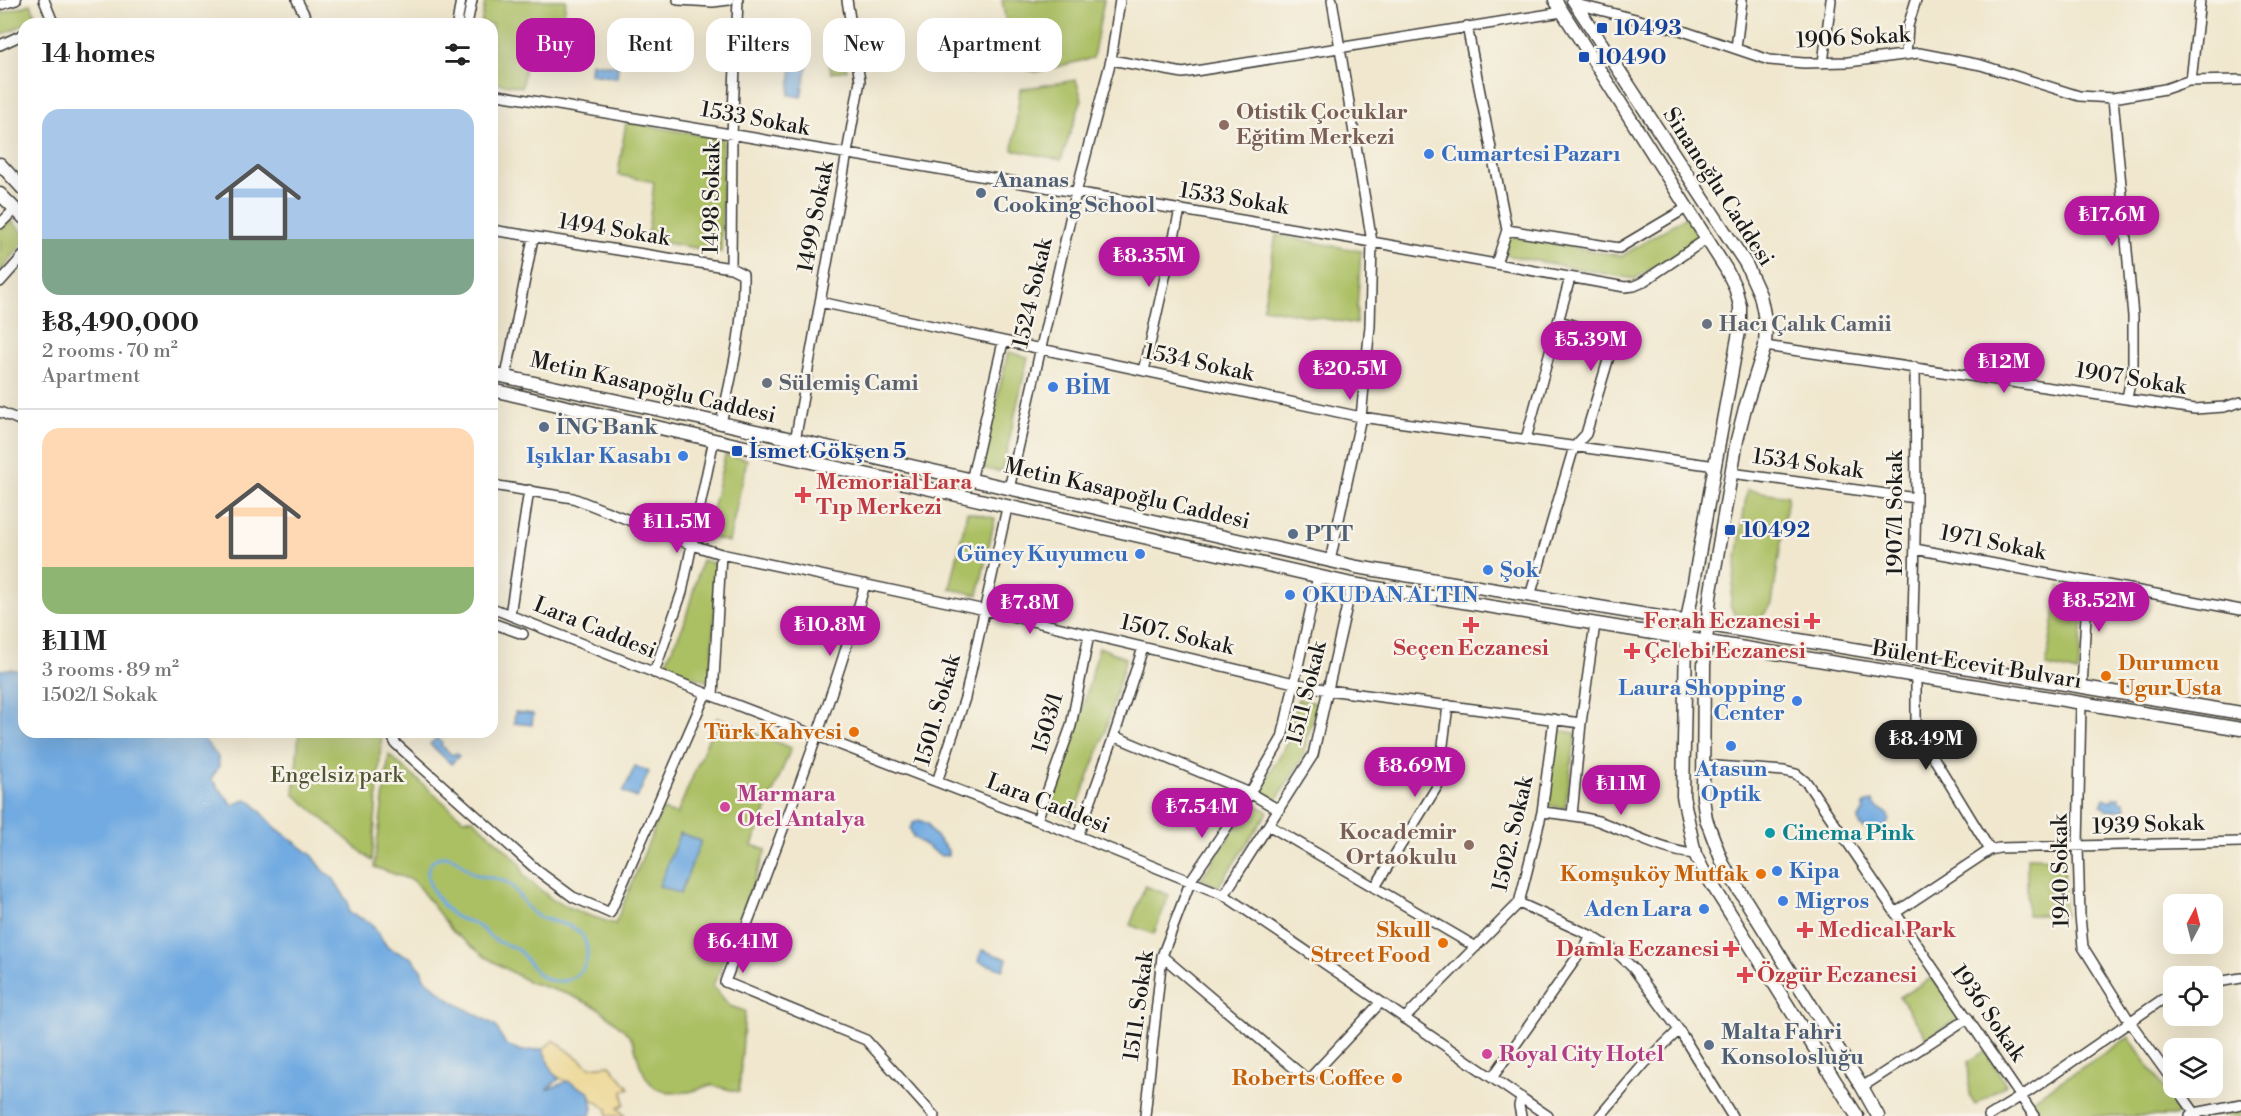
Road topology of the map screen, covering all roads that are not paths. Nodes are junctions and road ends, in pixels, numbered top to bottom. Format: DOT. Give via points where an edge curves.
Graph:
graph roads {
  1 [pos="16,0"];
  2 [pos="44,0"];
  3 [pos="297,0"];
  4 [pos="461,0"];
  5 [pos="472,0"];
  6 [pos="678,0"];
  7 [pos="729,0"];
  8 [pos="738,0"];
  9 [pos="847,0"];
  10 [pos="1120,0"];
  11 [pos="1332,0"];
  12 [pos="1555,0"];
  13 [pos="1742,0"];
  14 [pos="1831,0"];
  15 [pos="1916,0"];
  16 [pos="2200,0"];
  17 [pos="1575,2"];
  18 [pos="0,5"];
  19 [pos="1562,12"];
  20 [pos="49,18"];
  21 [pos="306,18"];
  22 [pos="458,18"];
  23 [pos="468,18"];
  24 [pos="1467,26"];
  25 [pos="18,37"];
  26 [pos="0,45"];
  27 [pos="1340,48"];
  28 [pos="1736,48"];
  29 [pos="1906,55"];
  30 [pos="1111,60"];
  31 [pos="1823,63"];
  32 [pos="2241,80"];
  33 [pos="2191,81"];
  34 [pos="498,95"];
  35 [pos="2113,98"];
  36 [pos="732,135"];
  37 [pos="848,155"];
  38 [pos="0,164"];
  39 [pos="18,184"];
  40 [pos="1076,193"];
  41 [pos="0,194"];
  42 [pos="1689,207"];
  43 [pos="1180,210"];
  44 [pos="18,213"];
  45 [pos="18,215"];
  46 [pos="0,224"];
  47 [pos="1507,230"];
  48 [pos="498,231"];
  49 [pos="533,238"];
  50 [pos="1708,238"];
  51 [pos="1372,242"];
  52 [pos="18,262"];
  53 [pos="1496,264"];
  54 [pos="731,268"];
  55 [pos="1570,278"];
  56 [pos="0,282"];
  57 [pos="820,302"];
  58 [pos="1559,321"];
  59 [pos="1003,342"];
  60 [pos="1765,346"];
  61 [pos="1040,350"];
  62 [pos="1915,367"];
  63 [pos="1144,372"];
  64 [pos="498,375"];
  65 [pos="506,376"];
  66 [pos="498,391"];
  67 [pos="2127,398"];
  68 [pos="2241,402"];
  69 [pos="0,412"];
  70 [pos="1361,417"];
  71 [pos="18,420"];
  72 [pos="721,423"];
  73 [pos="714,439"];
  74 [pos="1526,440"];
  75 [pos="795,441"];
  76 [pos="1574,447"];
  77 [pos="1716,466"];
  78 [pos="1731,473"];
  79 [pos="971,481"];
  80 [pos="498,486"];
  81 [pos="1009,489"];
  82 [pos="529,490"];
  83 [pos="1916,498"];
  84 [pos="1007,508"];
  85 [pos="692,545"];
  86 [pos="1915,549"];
  87 [pos="721,554"];
  88 [pos="1330,561"];
  89 [pos="1318,576"];
  90 [pos="2088,580"];
  91 [pos="865,584"];
  92 [pos="1352,584"];
  93 [pos="1530,596"];
  94 [pos="498,610"];
  95 [pos="985,610"];
  96 [pos="2241,610"];
  97 [pos="510,615"];
  98 [pos="1687,621"];
  99 [pos="1594,624"];
  100 [pos="498,625"];
  101 [pos="1706,625"];
  102 [pos="523,634"];
  103 [pos="1089,635"];
  104 [pos="1686,638"];
  105 [pos="1706,641"];
  106 [pos="1143,648"];
  107 [pos="1912,659"];
  108 [pos="654,673"];
  109 [pos="1916,676"];
  110 [pos="1294,683"];
  111 [pos="2082,687"];
  112 [pos="1328,690"];
  113 [pos="709,695"];
  114 [pos="2081,703"];
  115 [pos="1448,705"];
  116 [pos="2241,713"];
  117 [pos="1554,719"];
  118 [pos="1581,723"];
  119 [pos="2241,729"];
  120 [pos="818,736"];
  121 [pos="1114,736"];
  122 [pos="393,738"];
  123 [pos="1703,765"];
  124 [pos="937,782"];
  125 [pos="1250,793"];
  126 [pos="1279,810"];
  127 [pos="1542,812"];
  128 [pos="1572,815"];
  129 [pos="1037,820"];
  130 [pos="1270,826"];
  131 [pos="1078,836"];
  132 [pos="2241,842"];
  133 [pos="2078,846"];
  134 [pos="1990,850"];
  135 [pos="1695,854"];
  136 [pos="1191,880"];
  137 [pos="1375,887"];
  138 [pos="1224,895"];
  139 [pos="1520,903"];
  140 [pos="1895,913"];
  141 [pos="1592,936"];
  142 [pos="1476,947"];
  143 [pos="1162,956"];
  144 [pos="2241,978"];
  145 [pos="2223,981"];
  146 [pos="2163,999"];
  147 [pos="1381,1002"];
  148 [pos="1968,1018"];
  149 [pos="1404,1019"];
  150 [pos="2130,1022"];
  151 [pos="1679,1030"];
  152 [pos="2163,1068"];
  153 [pos="1492,1078"];
  154 [pos="1862,1087"];
  155 [pos="2022,1096"];
  156 [pos="1521,1098"];
  157 [pos="2183,1098"];
  158 [pos="2241,1104"];
  159 [pos="1729,1115"];
  160 [pos="2194,1115"];
  161 [pos="934,1116"];
  162 [pos="1145,1116"];
  163 [pos="1521,1116"];
  164 [pos="1548,1116"];
  165 [pos="1600,1116"];
  166 [pos="1857,1116"];
  167 [pos="1878,1116"];
  168 [pos="1989,1116"];
  169 [pos="2034,1116"];
  1 -- 18 [label="street"];
  2 -- 20 [label="street"];
  3 -- 21 [label="street"];
  4 -- 22 [label="street"];
  5 -- 23 [label="street"];
  6 -- 7 [label="street"];
  8 -- 36 [label="street, 1498 Sokak"];
  9 -- 37 [label="street, 1499 Sokak" via="860,77"];
  10 -- 30 [label="street, 1524 Sokak"];
  11 -- 27 [label="street"];
  12 -- 19 [label="main road, Si̇nanoğlu Caddesi"];
  13 -- 28 [label="street"];
  14 -- 31 [label="street"];
  15 -- 29 [label="street" via="1908,26"];
  16 -- 33 [label="street"];
  17 -- 28 [label="street, 1906 Sokak"];
  17 -- 60 [label="main road, Si̇nanoğlu Caddesi" via="1746,264 1760,295 1766,325"];
  19 -- 24 [label="street"];
  19 -- 42 [label="main road, Si̇nanoğlu Caddesi"];
  24 -- 27 [label="street"];
  24 -- 47 [label="street"];
  25 -- 26 [label="street"];
  27 -- 30 [label="street" via="1183,73"];
  27 -- 51 [label="street"];
  28 -- 31 [label="street, 1906 Sokak" via="1769,60"];
  29 -- 31 [label="street, 1906 Sokak"];
  29 -- 35 [label="street, 1906 Sokak" via="1919,53 1981,65 2079,96"];
  30 -- 40 [label="street, 1524 Sokak"];
  32 -- 33 [label="street, 1906 Sokak"];
  33 -- 35 [label="street, 1906 Sokak"];
  34 -- 36 [label="street, 1533 Sokak"];
  35 -- 67 [label="street" via="2133,316 2133,368"];
  36 -- 37 [label="street, 1533 Sokak"];
  36 -- 54 [label="street, 1498 Sokak"];
  37 -- 40 [label="street, 1533 Sokak"];
  37 -- 57 [label="street, 1499 Sokak"];
  38 -- 39 [label="main road"];
  40 -- 43 [label="street, 1533 Sokak"];
  40 -- 61 [label="street, 1524 Sokak"];
  41 -- 44 [label="main road"];
  42 -- 47 [label="street" via="1619,248"];
  42 -- 50 [label="main road, Si̇nanoğlu Caddesi"];
  43 -- 51 [label="street, 1533 Sokak"];
  43 -- 63 [label="street"];
  45 -- 46 [label="street"];
  47 -- 53 [label="street"];
  48 -- 49 [label="street, 1494 Sokak"];
  49 -- 54 [label="street, 1494 Sokak"];
  49 -- 65 [label="street"];
  50 -- 55 [label="street, 1533 Sokak" via="1634,286"];
  50 -- 77 [label="main road, Si̇nanoğlu Caddesi" via="1736,287 1740,306"];
  51 -- 53 [label="street, 1533 Sokak"];
  51 -- 70 [label="street" via="1370,326"];
  52 -- 56 [label="street"];
  53 -- 55 [label="street, 1533 Sokak"];
  54 -- 72 [label="street, 1498 Sokak" via="743,274 743,302"];
  55 -- 58 [label="street"];
  57 -- 59 [label="street, 1534 Sokak"];
  57 -- 75 [label="street, 1499 Sokak"];
  58 -- 74 [label="street"];
  58 -- 76 [label="street" via="1615,337 1587,434"];
  59 -- 61 [label="street, 1534 Sokak"];
  59 -- 79 [label="street"];
  60 -- 62 [label="street, 1907 Sokak"];
  60 -- 78 [label="main road, Si̇nanoğlu Caddesi" via="1745,408"];
  61 -- 63 [label="street, 1534 Sokak"];
  61 -- 81 [label="street, 1524 Sokak"];
  62 -- 67 [label="street, 1907 Sokak"];
  62 -- 83 [label="street, 1907/1 Sokak"];
  63 -- 70 [label="street, 1534 Sokak"];
  64 -- 65 [label="main road, Metin Kasapoğlu Caddesi"];
  65 -- 72 [label="main road, Metin Kasapoğlu Caddesi"];
  66 -- 73 [label="main road, Metin Kasapoğlu Caddesi"];
  67 -- 68 [label="street, 1907 Sokak" via="2195,409"];
  69 -- 71 [label="street"];
  70 -- 74 [label="street, 1534 Sokak"];
  70 -- 88 [label="street"];
  72 -- 75 [label="main road, Metin Kasapoğlu Caddesi"];
  73 -- 84 [label="main road, Metin Kasapoğlu Caddesi"];
  73 -- 85 [label="street"];
  74 -- 76 [label="street, 1534 Sokak"];
  75 -- 79 [label="main road, Metin Kasapoğlu Caddesi"];
  76 -- 77 [label="street, 1534 Sokak"];
  76 -- 93 [label="street"];
  77 -- 98 [label="main road, Si̇nanoğlu Caddesi"];
  78 -- 83 [label="street, 1534 Sokak"];
  78 -- 101 [label="main road, Si̇nanoğlu Caddesi"];
  79 -- 81 [label="main road, Metin Kasapoğlu Caddesi"];
  80 -- 82 [label="street, 1507. Sokak"];
  81 -- 88 [label="main road, Metin Kasapoğlu Caddesi"];
  82 -- 85 [label="street, 1507. Sokak" via="573,498"];
  82 -- 97 [label="street"];
  83 -- 86 [label="street, 1907/1 Sokak"];
  84 -- 89 [label="main road, Metin Kasapoğlu Caddesi"];
  84 -- 95 [label="street, 1501. Sokak"];
  85 -- 87 [label="street, 1507. Sokak"];
  85 -- 108 [label="street" via="682,592"];
  86 -- 90 [label="street, 1971 Sokak"];
  86 -- 107 [label="street, 1907/1 Sokak"];
  87 -- 91 [label="street, 1507. Sokak"];
  87 -- 113 [label="street"];
  88 -- 93 [label="main road, Metin Kasapoğlu Caddesi"];
  89 -- 92 [label="main road, Metin Kasapoğlu Caddesi"];
  89 -- 110 [label="street, 1511. Sokak"];
  90 -- 96 [label="street, 1971 Sokak"];
  90 -- 111 [label="street"];
  91 -- 95 [label="street, 1507. Sokak"];
  91 -- 120 [label="street"];
  92 -- 99 [label="main road, Metin Kasapoğlu Caddesi"];
  92 -- 112 [label="street, 1511 Sokak"];
  93 -- 98 [label="main road, Metin Kasapoğlu Caddesi"];
  94 -- 97 [label="street, Lara Caddesi"];
  95 -- 103 [label="street, 1507. Sokak"];
  95 -- 124 [label="street, 1501. Sokak" via="964,698"];
  97 -- 108 [label="street, Lara Caddesi"];
  98 -- 101 [label="main road, Bülent Ecevit Bulvarı"];
  98 -- 104 [label="main road, Si̇nanoğlu Caddesi"];
  99 -- 104 [label="main road, Metin Kasapoğlu Caddesi"];
  99 -- 118 [label="street"];
  100 -- 102 [label="street"];
  101 -- 105 [label="main road, Si̇nanoğlu Caddesi"];
  101 -- 107 [label="main road, Bülent Ecevit Bulvarı"];
  103 -- 106 [label="street, 1507. Sokak"];
  103 -- 129 [label="street, 1503/1" via="1071,726"];
  104 -- 105 [label="main road, Bülent Ecevit Bulvarı"];
  104 -- 135 [label="main road, Si̇nanoğlu Caddesi" via="1683,796"];
  105 -- 109 [label="main road, Bülent Ecevit Bulvarı"];
  105 -- 123 [label="main road, Si̇nanoğlu Caddesi"];
  106 -- 110 [label="street, 1507. Sokak"];
  106 -- 121 [label="street"];
  107 -- 111 [label="main road, Bülent Ecevit Bulvarı"];
  108 -- 113 [label="street, Lara Caddesi"];
  109 -- 114 [label="main road, Bülent Ecevit Bulvarı"];
  109 -- 134 [label="street" via="1918,732"];
  110 -- 112 [label="street, 1507. Sokak"];
  110 -- 125 [label="street, 1511. Sokak" via="1282,738"];
  111 -- 116 [label="main road, Bülent Ecevit Bulvarı"];
  112 -- 115 [label="street, 1507. Sokak"];
  112 -- 126 [label="street, 1511 Sokak" via="1313,755"];
  113 -- 120 [label="street, Lara Caddesi"];
  113 -- 122 [label="street" via="609,913 573,897 538,871"];
  114 -- 119 [label="main road, Bülent Ecevit Bulvarı"];
  114 -- 133 [label="street, 1940 Sokak"];
  115 -- 117 [label="street, 1507. Sokak"];
  115 -- 137 [label="street" via="1438,785"];
  117 -- 118 [label="street, 1507. Sokak"];
  117 -- 127 [label="street, 1502. Sokak"];
  118 -- 128 [label="street"];
  120 -- 124 [label="street, Lara Caddesi"];
  120 -- 161 [label="street" via="725,982 866,1040"];
  121 -- 125 [label="street"];
  121 -- 131 [label="street"];
  123 -- 140 [label="street, 1936 Sokak" via="1784,771 1802,778"];
  123 -- 154 [label="main road, Si̇nanoğlu Caddesi" via="1706,819 1723,864"];
  124 -- 129 [label="street, Lara Caddesi"];
  125 -- 126 [label="street"];
  125 -- 136 [label="street, 1511. Sokak"];
  126 -- 130 [label="street, 1511 Sokak"];
  127 -- 128 [label="street"];
  127 -- 139 [label="street, 1502. Sokak"];
  128 -- 135 [label="street"];
  129 -- 131 [label="street, Lara Caddesi"];
  130 -- 137 [label="street"];
  130 -- 138 [label="street, 1511 Sokak"];
  131 -- 136 [label="street, Lara Caddesi"];
  132 -- 133 [label="street, 1939 Sokak"];
  133 -- 134 [label="street, 1939 Sokak"];
  133 -- 150 [label="street, 1940 Sokak" via="2083,947"];
  134 -- 140 [label="street, 1939 Sokak"];
  135 -- 166 [label="main road, Si̇nanoğlu Caddesi"];
  136 -- 138 [label="street, Lara Caddesi"];
  136 -- 143 [label="street, 1511. Sokak"];
  137 -- 142 [label="street"];
  138 -- 147 [label="street, Lara Caddesi"];
  139 -- 141 [label="street"];
  139 -- 142 [label="street, 1502. Sokak"];
  140 -- 148 [label="street, 1936 Sokak"];
  141 -- 151 [label="street" via="1633,968"];
  141 -- 153 [label="street"];
  142 -- 149 [label="street, 1502. Sokak"];
  143 -- 147 [label="street" via="1308,1080"];
  143 -- 162 [label="street, 1511. Sokak"];
  144 -- 145 [label="street"];
  146 -- 150 [label="street"];
  147 -- 149 [label="street, Lara Caddesi"];
  148 -- 154 [label="street"];
  148 -- 155 [label="street, 1936 Sokak"];
  149 -- 153 [label="street, Lara Caddesi"];
  150 -- 152 [label="street, 1940 Sokak"];
  150 -- 155 [label="street"];
  151 -- 159 [label="street"];
  151 -- 165 [label="street"];
  153 -- 156 [label="street, Lara Caddesi"];
  154 -- 167 [label="main road, Si̇nanoğlu Caddesi"];
  155 -- 168 [label="street"];
  155 -- 169 [label="street, 1936 Sokak"];
  156 -- 163 [label="street"];
  156 -- 164 [label="street, Lara Caddesi"];
  157 -- 160 [label="street"];
  158 -- 160 [label="street"];
}
